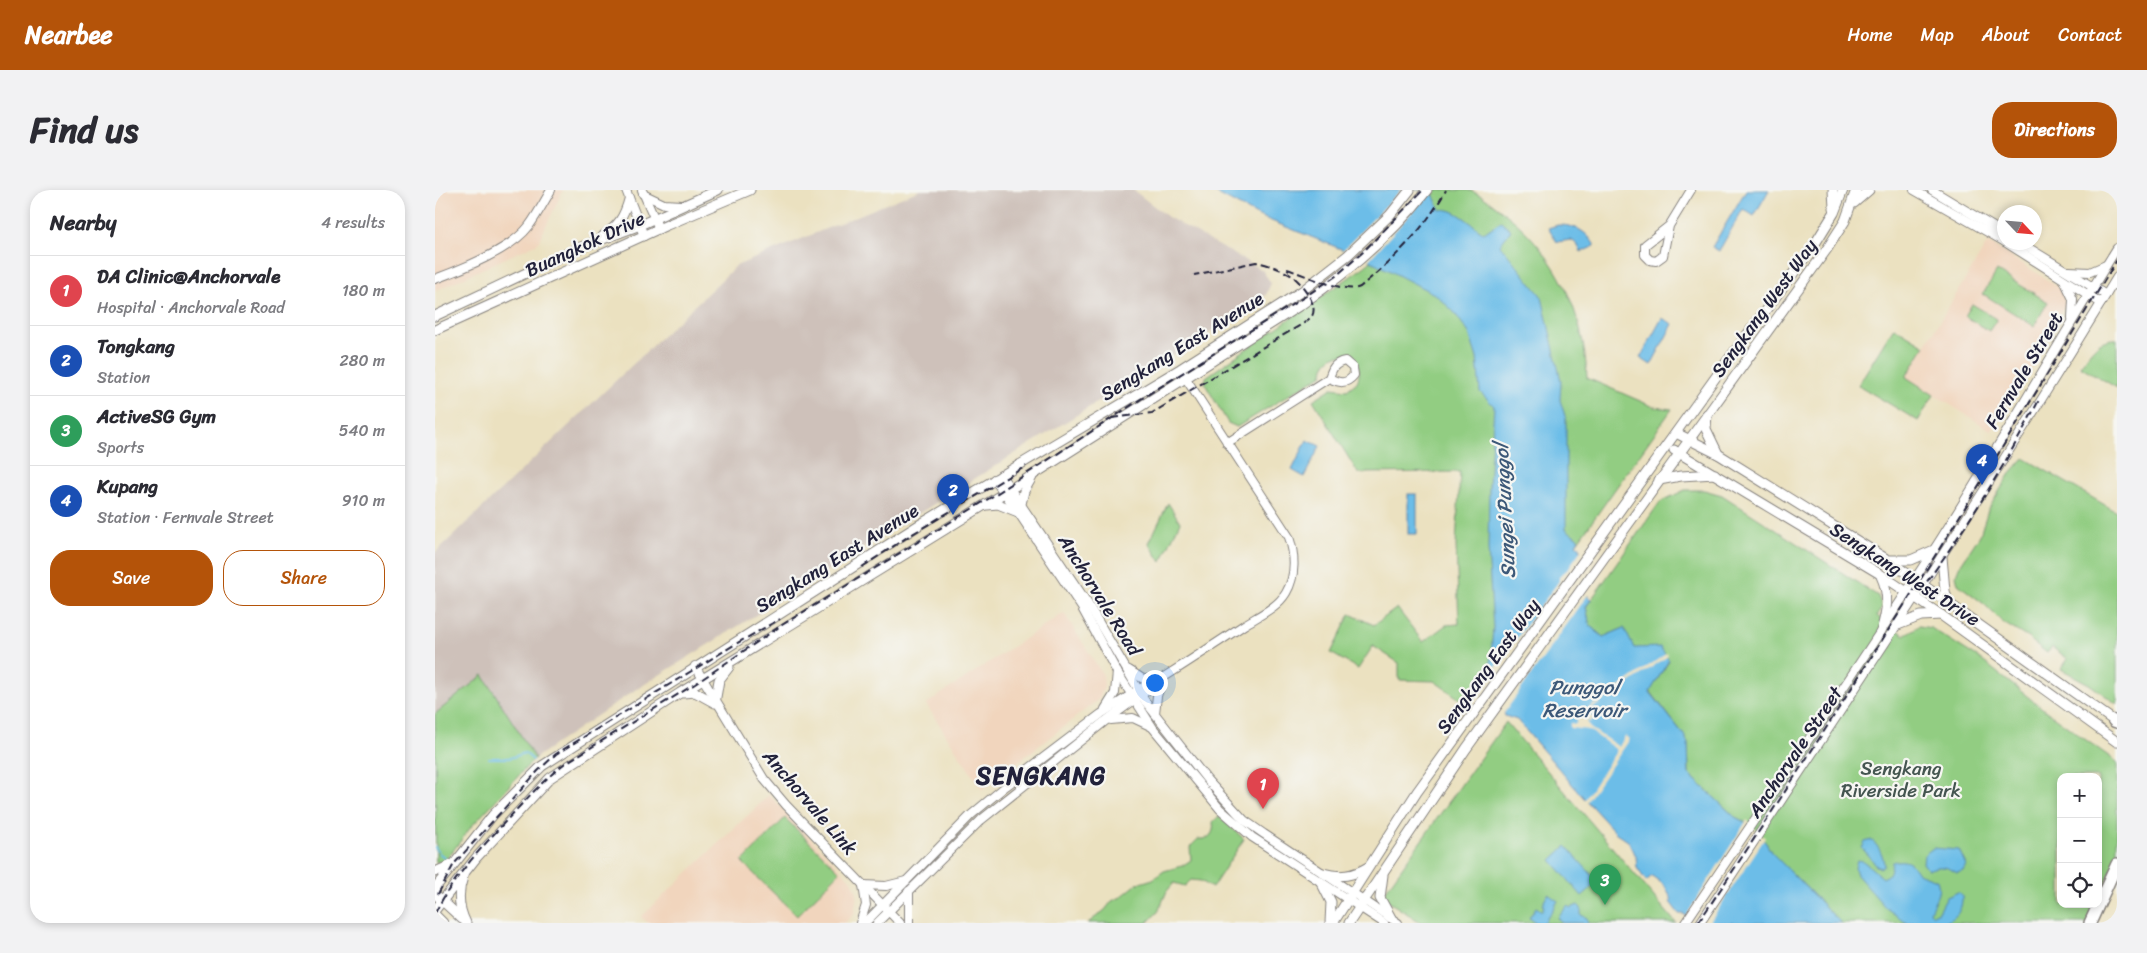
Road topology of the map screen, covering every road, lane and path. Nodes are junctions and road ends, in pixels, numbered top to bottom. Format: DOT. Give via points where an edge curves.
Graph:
graph roads {
  1 [pos="551,190"];
  2 [pos="718,190"];
  3 [pos="750,190"];
  4 [pos="1410,190"];
  5 [pos="1427,190"];
  6 [pos="1691,190"];
  7 [pos="1833,190"];
  8 [pos="1843,190"];
  9 [pos="1856,190"];
  10 [pos="1869,190"];
  11 [pos="1914,190"];
  12 [pos="1931,190"];
  13 [pos="643,192"];
  14 [pos="627,194"];
  15 [pos="682,205"];
  16 [pos="1851,207"];
  17 [pos="1834,213"];
  18 [pos="654,219"];
  19 [pos="640,225"];
  20 [pos="1669,226"];
  21 [pos="659,229"];
  22 [pos="1997,229"];
  23 [pos="645,236"];
  24 [pos="1997,237"];
  25 [pos="597,240"];
  26 [pos="2117,248"];
  27 [pos="2018,250"];
  28 [pos="2032,250"];
  29 [pos="2107,264"];
  30 [pos="2067,271"];
  31 [pos="2117,276"];
  32 [pos="435,279"];
  33 [pos="2063,279"];
  34 [pos="2093,287"];
  35 [pos="2088,295"];
  36 [pos="2106,295"];
  37 [pos="2101,303"];
  38 [pos="435,316"];
  39 [pos="2070,325"];
  40 [pos="435,330"];
  41 [pos="1180,369"];
  42 [pos="1186,378"];
  43 [pos="1329,378"];
  44 [pos="1707,414"];
  45 [pos="1676,433"];
  46 [pos="1689,440"];
  47 [pos="1227,443"];
  48 [pos="1667,446"];
  49 [pos="1679,453"];
  50 [pos="1718,454"];
  51 [pos="1715,474"];
  52 [pos="1033,475"];
  53 [pos="997,477"];
  54 [pos="1657,483"];
  55 [pos="1007,491"];
  56 [pos="981,507"];
  57 [pos="1020,508"];
  58 [pos="1933,550"];
  59 [pos="1942,557"];
  60 [pos="1888,560"];
  61 [pos="1880,574"];
  62 [pos="1914,579"];
  63 [pos="1923,585"];
  64 [pos="1905,592"];
  65 [pos="1915,598"];
  66 [pos="1948,602"];
  67 [pos="1894,610"];
  68 [pos="1941,615"];
  69 [pos="1904,616"];
  70 [pos="1898,625"];
  71 [pos="1881,631"];
  72 [pos="737,659"];
  73 [pos="695,666"];
  74 [pos="1127,669"];
  75 [pos="1117,672"];
  76 [pos="1164,677"];
  77 [pos="703,680"];
  78 [pos="680,693"];
  79 [pos="1137,696"];
  80 [pos="715,703"];
  81 [pos="1155,713"];
  82 [pos="1102,718"];
  83 [pos="2116,722"];
  84 [pos="1153,728"];
  85 [pos="2117,742"];
  86 [pos="457,861"];
  87 [pos="2117,864"];
  88 [pos="1386,866"];
  89 [pos="1369,867"];
  90 [pos="466,870"];
  91 [pos="435,872"];
  92 [pos="1322,878"];
  93 [pos="907,880"];
  94 [pos="863,885"];
  95 [pos="435,888"];
  96 [pos="909,891"];
  97 [pos="435,894"];
  98 [pos="1349,897"];
  99 [pos="443,901"];
  100 [pos="1361,904"];
  101 [pos="886,908"];
  102 [pos="435,910"];
  103 [pos="435,915"];
  104 [pos="1391,921"];
  105 [pos="443,923"];
  106 [pos="466,923"];
  107 [pos="860,923"];
  108 [pos="865,923"];
  109 [pos="877,923"];
  110 [pos="900,923"];
  111 [pos="909,923"];
  112 [pos="1331,923"];
  113 [pos="1349,923"];
  114 [pos="1685,923"];
  115 [pos="1700,923"];
  116 [pos="2090,923"];
  1 -- 32 [label="street" via="528,228 509,244"];
  2 -- 15 [label="main road, Buangkok Drive"];
  3 -- 21 [label="main road, Buangkok Drive"];
  4 -- 41 [label="main road, Sengkang East Avenue" via="1390,215 1340,262 1302,291"];
  5 -- 42 [label="main road, Sengkang East Avenue" via="1349,269"];
  6 -- 20 [label="street"];
  7 -- 17 [label="main road"];
  8 -- 17 [label="main road, Sengkang West Way"];
  9 -- 16 [label="main road, Sengkang West Way"];
  10 -- 16 [label="main road"];
  11 -- 24 [label="street"];
  12 -- 22 [label="street"];
  13 -- 15 [label="street" via="664,204"];
  13 -- 18 [label="street"];
  14 -- 19 [label="street"];
  14 -- 25 [label="street" via="623,217 617,226"];
  15 -- 18 [label="main road, Buangkok Drive"];
  16 -- 44 [label="main road, Sengkang West Way" via="1827,249"];
  17 -- 45 [label="main road, Sengkang West Way" via="1813,247"];
  18 -- 19 [label="main road, Buangkok Drive"];
  18 -- 21 [label="street"];
  19 -- 23 [label="street"];
  19 -- 25 [label="main road, Buangkok Drive"];
  20 -- 20 [label="street" via="1663,256 1656,261 1650,260 1645,255 1645,245"];
  21 -- 23 [label="main road, Buangkok Drive"];
  23 -- 40 [label="main road, Buangkok Drive"];
  25 -- 38 [label="main road, Buangkok Drive"];
  26 -- 29 [label="street, Fernvale Street"];
  27 -- 33 [label="street"];
  28 -- 30 [label="street"];
  29 -- 30 [label="street" via="2090,272"];
  29 -- 34 [label="street, Fernvale Street"];
  30 -- 34 [label="street"];
  31 -- 36 [label="street, Fernvale Street"];
  33 -- 35 [label="street"];
  33 -- 39 [label="street" via="2073,298"];
  34 -- 35 [label="street, Fernvale Street"];
  34 -- 36 [label="street"];
  35 -- 37 [label="street"];
  35 -- 39 [label="street, Fernvale Street"];
  36 -- 37 [label="street, Fernvale Street"];
  37 -- 59 [label="street, Fernvale Street"];
  39 -- 58 [label="street, Fernvale Street"];
  41 -- 42 [label="street"];
  41 -- 53 [label="main road, Sengkang East Avenue"];
  42 -- 47 [label="street"];
  42 -- 52 [label="main road, Sengkang East Avenue"];
  43 -- 47 [label="street"];
  44 -- 46 [label="main road, Sengkang West Way"];
  44 -- 50 [label="main road" via="1706,429"];
  45 -- 46 [label="main road, Sengkang West Drive"];
  45 -- 48 [label="main road, Sengkang East Way"];
  46 -- 49 [label="main road, Sengkang East Way"];
  46 -- 50 [label="main road, Sengkang West Drive"];
  47 -- 76 [label="street" via="1289,538 1293,550 1292,578 1278,603"];
  48 -- 49 [label="main road, Sengkang West Drive"];
  48 -- 89 [label="main road, Sengkang East Way" via="1454,740"];
  49 -- 51 [label="main road, Sengkang West Drive"];
  49 -- 54 [label="main road, Sengkang East Way"];
  50 -- 60 [label="main road, Sengkang West Drive"];
  51 -- 54 [label="main road" via="1681,476"];
  51 -- 61 [label="main road, Sengkang West Drive"];
  52 -- 55 [label="main road, Sengkang East Avenue"];
  52 -- 57 [label="main road"];
  53 -- 55 [label="street, Anchorvale Road"];
  53 -- 73 [label="main road, Sengkang East Avenue"];
  54 -- 88 [label="main road, Sengkang East Way"];
  55 -- 56 [label="main road, Sengkang East Avenue"];
  55 -- 57 [label="street, Anchorvale Road"];
  56 -- 57 [label="main road" via="998,504"];
  56 -- 72 [label="main road, Sengkang East Avenue"];
  57 -- 74 [label="street, Anchorvale Road" via="1088,604"];
  57 -- 75 [label="street, Anchorvale Road"];
  58 -- 60 [label="main road" via="1911,560"];
  58 -- 62 [label="street, Fernvale Street"];
  59 -- 63 [label="street, Fernvale Street"];
  59 -- 66 [label="main road"];
  60 -- 62 [label="main road, Sengkang West Drive"];
  61 -- 64 [label="main road, Sengkang West Drive"];
  61 -- 71 [label="main road" via="1887,599"];
  62 -- 63 [label="main road, Sengkang West Drive"];
  62 -- 64 [label="street, Fernvale Street"];
  63 -- 65 [label="street, Fernvale Street"];
  63 -- 66 [label="main road, Sengkang West Drive"];
  64 -- 65 [label="main road, Sengkang West Drive"];
  64 -- 67 [label="street, Fernvale Street"];
  65 -- 68 [label="main road, Sengkang West Drive"];
  65 -- 69 [label="street, Anchorvale Street"];
  66 -- 83 [label="main road, Sengkang West Drive"];
  67 -- 69 [label="street"];
  67 -- 71 [label="street, Anchorvale Street"];
  68 -- 70 [label="main road" via="1921,616"];
  68 -- 85 [label="main road, Sengkang West Drive"];
  69 -- 70 [label="street, Anchorvale Street"];
  70 -- 115 [label="street, Anchorvale Street"];
  71 -- 114 [label="street, Anchorvale Street"];
  72 -- 77 [label="main road, Sengkang East Avenue"];
  72 -- 80 [label="main road" via="719,680"];
  73 -- 77 [label="street, Anchorvale Link"];
  73 -- 86 [label="main road, Sengkang East Avenue" via="542,766 493,815"];
  74 -- 76 [label="street" via="1143,679"];
  74 -- 79 [label="street, Anchorvale Road"];
  75 -- 79 [label="street, Anchorvale Road"];
  75 -- 82 [label="street" via="1115,693"];
  76 -- 79 [label="street"];
  76 -- 81 [label="street"];
  77 -- 78 [label="main road, Sengkang East Avenue"];
  77 -- 80 [label="street, Anchorvale Link"];
  78 -- 80 [label="main road" via="695,692"];
  78 -- 90 [label="main road, Sengkang East Avenue" via="551,778"];
  79 -- 81 [label="street, Anchorvale Road"];
  79 -- 82 [label="street"];
  79 -- 84 [label="street, Anchorvale Road"];
  80 -- 94 [label="street, Anchorvale Link" via="764,779"];
  81 -- 92 [label="street, Anchorvale Road" via="1208,781 1244,820"];
  82 -- 84 [label="street" via="1133,718"];
  82 -- 93 [label="street" via="971,815"];
  82 -- 96 [label="street" via="981,820"];
  84 -- 92 [label="street, Anchorvale Road" via="1199,785 1239,827"];
  86 -- 91 [label="main road" via="445,870"];
  86 -- 95 [label="main road, Sengkang East Avenue"];
  87 -- 116 [label="highway"];
  88 -- 100 [label="main road, Sengkang East Way"];
  88 -- 104 [label="main road" via="1380,898"];
  89 -- 92 [label="main road" via="1351,875"];
  89 -- 98 [label="main road, Sengkang East Way"];
  90 -- 99 [label="main road, Sengkang East Avenue"];
  90 -- 106 [label="main road" via="458,898"];
  92 -- 98 [label="street, Anchorvale Road"];
  92 -- 112 [label="main road" via="1331,902"];
  93 -- 94 [label="street" via="886,886"];
  93 -- 101 [label="street"];
  94 -- 101 [label="street, Anchorvale Link"];
  94 -- 107 [label="street" via="866,905"];
  96 -- 101 [label="street"];
  96 -- 111 [label="street"];
  97 -- 99 [label="main road"];
  98 -- 100 [label="street, Anchorvale Road"];
  98 -- 112 [label="main road, Sengkang East Way"];
  99 -- 102 [label="main road, Sengkang East Avenue"];
  99 -- 106 [label="main road"];
  100 -- 104 [label="street, Anchorvale Road"];
  100 -- 113 [label="main road, Sengkang East Way"];
  101 -- 108 [label="street"];
  101 -- 109 [label="street"];
  101 -- 110 [label="street, Anchorvale Link"];
  103 -- 105 [label="main road"];
}
